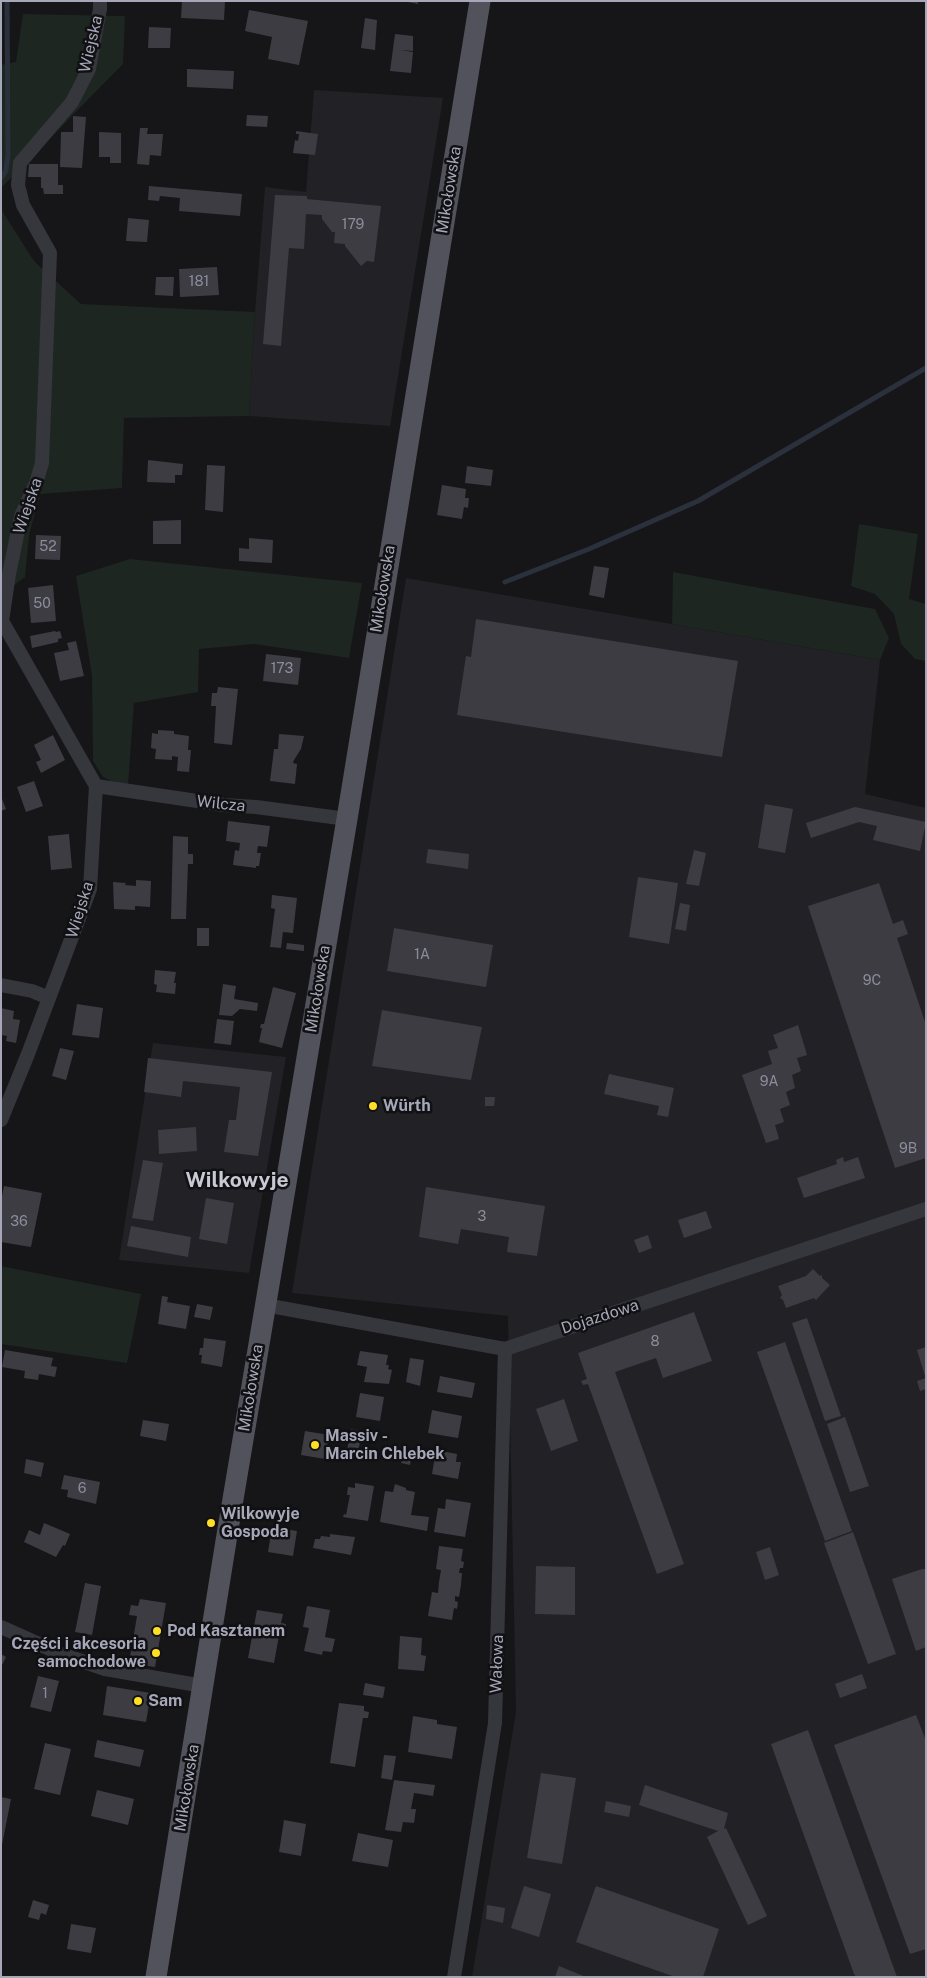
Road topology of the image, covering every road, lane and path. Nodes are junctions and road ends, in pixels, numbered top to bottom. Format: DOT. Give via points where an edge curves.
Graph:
graph roads {
  1 [pos="100,1"];
  2 [pos="480,1"];
  3 [pos="2,621"];
  4 [pos="96,786"];
  5 [pos="347,819"];
  6 [pos="1,985"];
  7 [pos="49,998"];
  8 [pos="1,1120"];
  9 [pos="926,1209"];
  10 [pos="265,1305"];
  11 [pos="505,1349"];
  12 [pos="1,1627"];
  13 [pos="203,1686"];
  14 [pos="156,1977"];
  15 [pos="454,1977"];
  1 -- 3 [label="street, Wiejska" via="89,69 72,102 20,163 18,185 22,206 50,253 42,463 21,516"];
  2 -- 5 [label="main road, Mikołowska"];
  3 -- 4 [label="street, Wiejska"];
  4 -- 5 [label="street, Wilcza" via="224,806"];
  4 -- 7 [label="street, Wiejska" via="90,889"];
  5 -- 10 [label="main road, Mikołowska"];
  6 -- 7 [label="street" via="32,990"];
  7 -- 8 [label="street, Wiejska"];
  9 -- 11 [label="street, Dojazdowa"];
  10 -- 11 [label="street, Dojazdowa"];
  10 -- 13 [label="main road, Mikołowska"];
  11 -- 15 [label="street, Wałowa" via="495,1723"];
  12 -- 13 [label="street" via="61,1654 105,1669"];
  13 -- 14 [label="main road, Mikołowska"];
}
